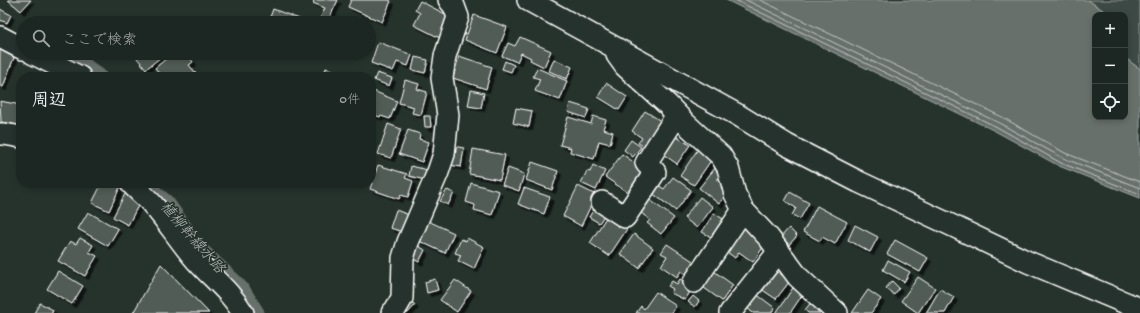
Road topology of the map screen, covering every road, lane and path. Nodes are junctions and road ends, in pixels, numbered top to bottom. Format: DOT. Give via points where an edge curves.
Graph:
graph roads {
  1 [pos="449,0"];
  2 [pos="528,0"];
  3 [pos="0,37"];
  4 [pos="16,45"];
  5 [pos="609,45"];
  6 [pos="46,60"];
  7 [pos="70,72"];
  8 [pos="677,115"];
  9 [pos="0,134"];
  10 [pos="16,136"];
  11 [pos="136,188"];
  12 [pos="602,202"];
  13 [pos="743,210"];
  14 [pos="779,251"];
  15 [pos="694,282"];
  16 [pos="1140,309"];
  17 [pos="243,313"];
  18 [pos="392,313"];
  19 [pos="730,313"];
  20 [pos="837,313"];
  1 -- 18 [label="street" via="458,17 445,56 442,78 448,115 444,154 408,242 403,258 402,298"];
  2 -- 5 [label="street"];
  3 -- 4 [label="street"];
  5 -- 8 [label="street" via="625,66"];
  5 -- 16 [label="street" via="738,115 787,145 859,182 1028,262"];
  6 -- 7 [label="street"];
  8 -- 12 [label="street" via="646,163 655,172 625,217"];
  8 -- 13 [label="street" via="721,156"];
  9 -- 10 [label="street"];
  11 -- 17 [label="street" via="152,204 196,260 228,291"];
  13 -- 14 [label="street"];
  13 -- 15 [label="street"];
  14 -- 19 [label="street"];
  14 -- 20 [label="street" via="798,277"];
}
